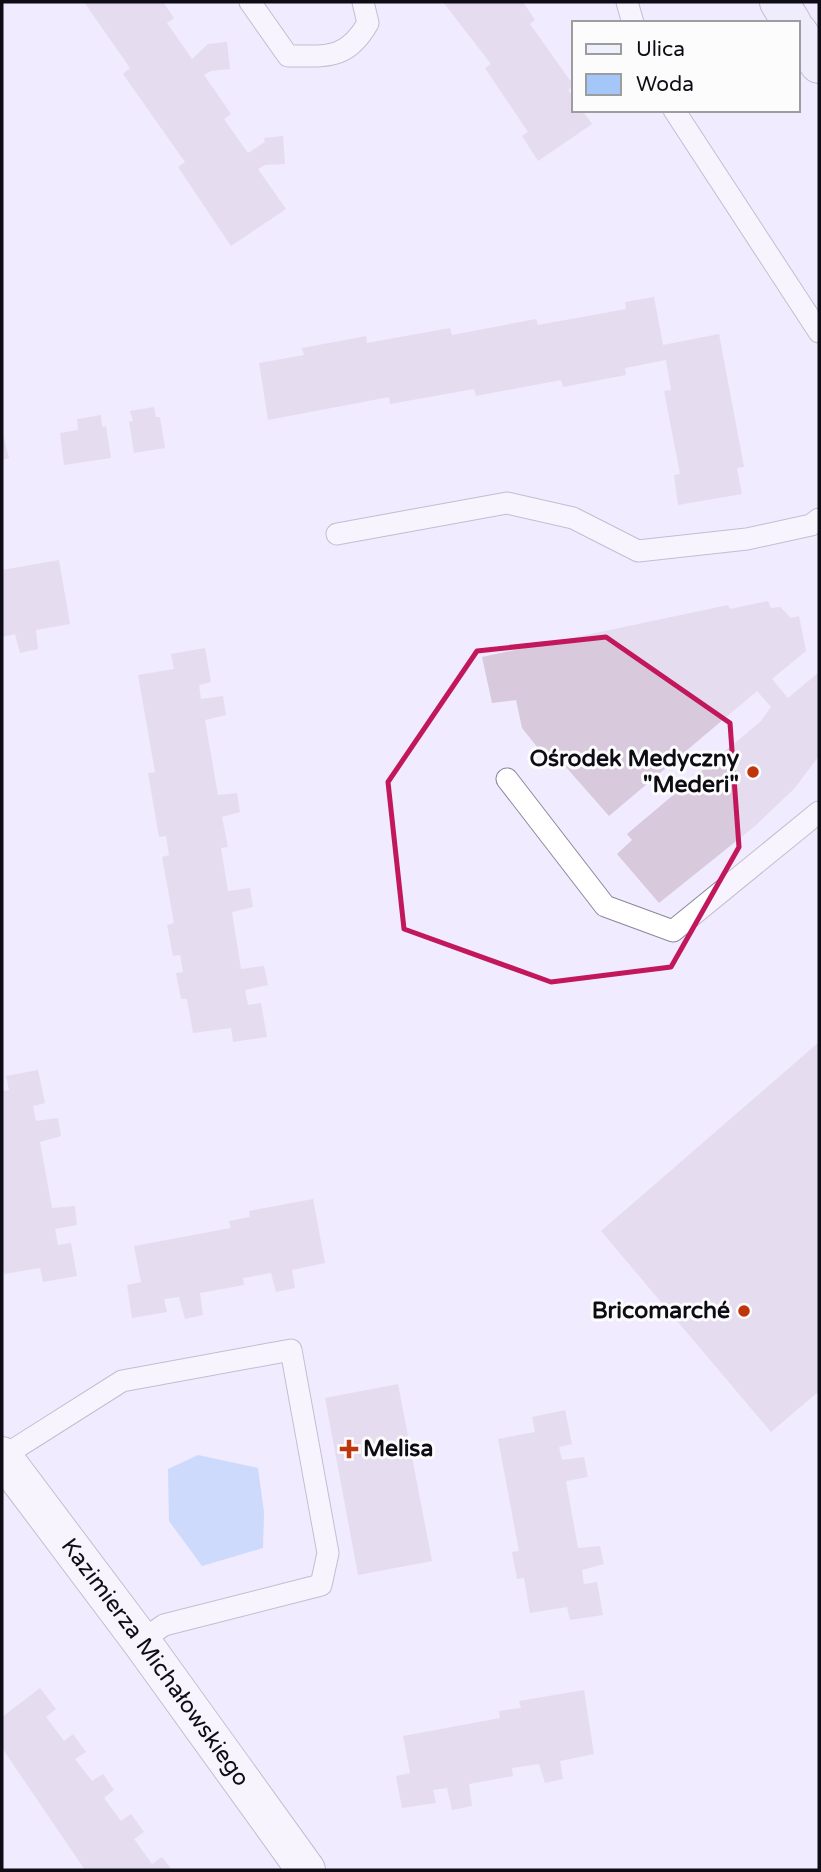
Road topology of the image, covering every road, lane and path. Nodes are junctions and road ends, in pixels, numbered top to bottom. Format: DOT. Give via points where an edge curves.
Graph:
graph roads {
  1 [pos="250,2"];
  2 [pos="363,2"];
  3 [pos="627,2"];
  4 [pos="779,2"];
  5 [pos="632,21"];
  6 [pos="791,21"];
  7 [pos="800,35"];
  8 [pos="819,64"];
  9 [pos="675,112"];
  10 [pos="819,332"];
  11 [pos="819,519"];
  12 [pos="337,534"];
  13 [pos="507,779"];
  14 [pos="819,813"];
  15 [pos="2,1456"];
  16 [pos="141,1641"];
  17 [pos="306,1870"];
  1 -- 2 [label="lane" via="288,56 299,57 332,57 357,42 368,23"];
  3 -- 5 [label="lane"];
  4 -- 6 [label="street"];
  7 -- 8 [label="street"];
  9 -- 10 [label="lane"];
  11 -- 12 [label="lane" via="811,525 747,539 638,551 573,518 507,503"];
  13 -- 14 [label="lane" via="605,906 673,931"];
  15 -- 16 [label="street, Kazimierza Michałowskiego"];
  15 -- 16 [label="lane" via="122,1381 291,1350 328,1553 321,1585 164,1625"];
  16 -- 17 [label="street, Kazimierza Michałowskiego"];
}
